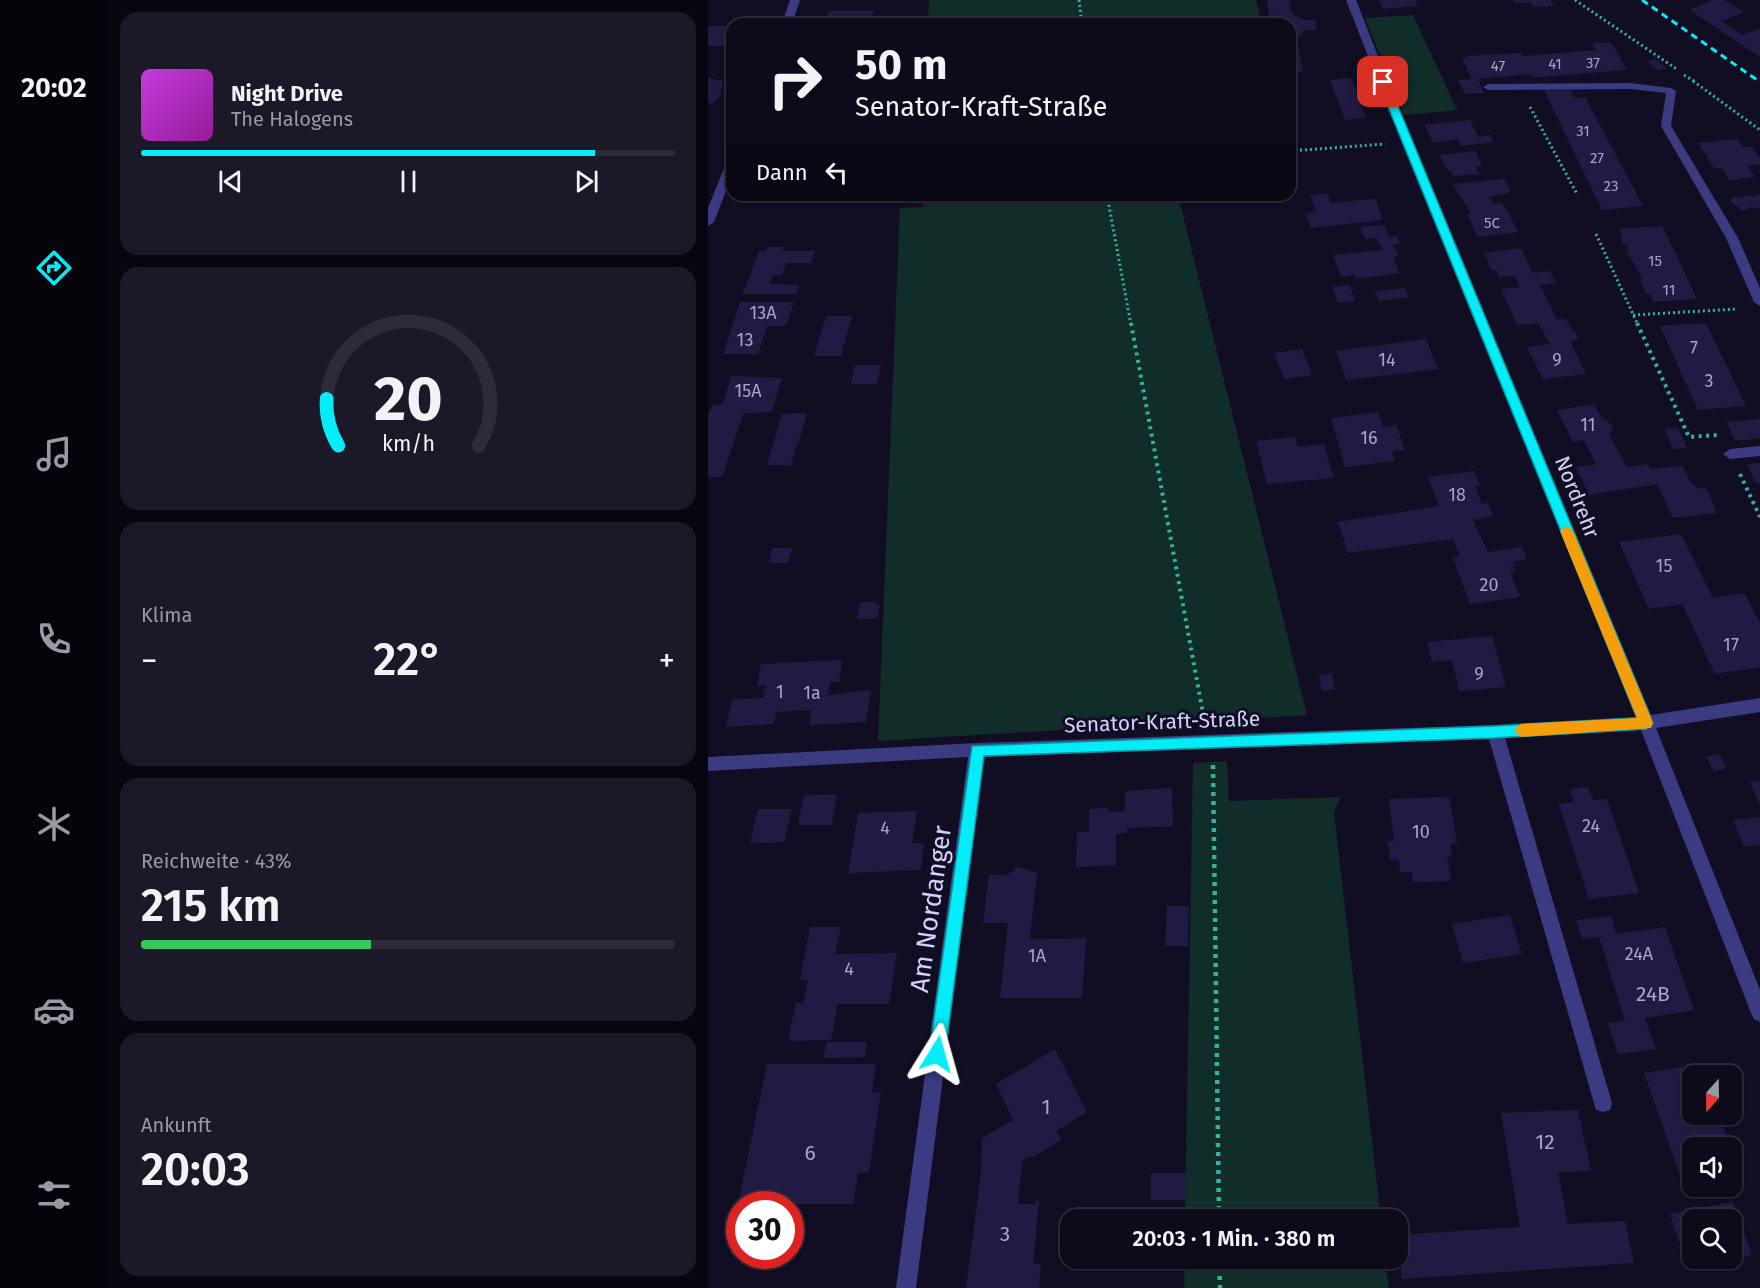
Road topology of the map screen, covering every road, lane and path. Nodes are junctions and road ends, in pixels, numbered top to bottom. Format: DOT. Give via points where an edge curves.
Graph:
graph roads {
  1 [pos="795,0"];
  2 [pos="1079,0"];
  3 [pos="1351,0"];
  4 [pos="1575,0"];
  5 [pos="789,18"];
  6 [pos="1081,18"];
  7 [pos="1694,81"];
  8 [pos="1518,86"];
  9 [pos="1488,87"];
  10 [pos="1671,91"];
  11 [pos="1760,130"];
  12 [pos="1407,143"];
  13 [pos="1296,151"];
  14 [pos="726,176"];
  15 [pos="1577,194"];
  16 [pos="1108,201"];
  17 [pos="708,222"];
  18 [pos="1596,234"];
  19 [pos="1760,302"];
  20 [pos="1748,308"];
  21 [pos="1633,315"];
  22 [pos="1760,452"];
  23 [pos="1730,454"];
  24 [pos="1760,517"];
  25 [pos="1760,705"];
  26 [pos="1646,723"];
  27 [pos="1494,732"];
  28 [pos="1210,741"];
  29 [pos="977,750"];
  30 [pos="708,764"];
  31 [pos="1760,1013"];
  32 [pos="1603,1103"];
  33 [pos="1219,1209"];
  34 [pos="1219,1269"];
  35 [pos="906,1288"];
  36 [pos="1220,1288"];
  1 -- 5 [label="street"];
  2 -- 6 [label="path"];
  3 -- 12 [label="street, Nordrehr"];
  4 -- 7 [label="path"];
  7 -- 10 [label="path"];
  7 -- 11 [label="path"];
  8 -- 9 [label="street"];
  8 -- 10 [label="street" via="1630,86"];
  8 -- 15 [label="path"];
  10 -- 19 [label="street" via="1666,126 1732,238"];
  12 -- 13 [label="path"];
  12 -- 26 [label="street, Nordrehr"];
  14 -- 17 [label="street"];
  16 -- 28 [label="path"];
  18 -- 21 [label="path"];
  20 -- 21 [label="path"];
  21 -- 23 [label="path" via="1689,437 1721,435"];
  22 -- 23 [label="street"];
  23 -- 24 [label="path"];
  25 -- 26 [label="street, Senator-Kraft-Straße"];
  26 -- 27 [label="street, Senator-Kraft-Straße"];
  26 -- 31 [label="street, Nordrehr"];
  27 -- 28 [label="street, Senator-Kraft-Straße"];
  27 -- 32 [label="street"];
  28 -- 29 [label="street, Senator-Kraft-Straße"];
  28 -- 33 [label="path"];
  29 -- 30 [label="street, Senator-Kraft-Straße"];
  29 -- 35 [label="street, Am Nordanger"];
  34 -- 36 [label="path"];
}
